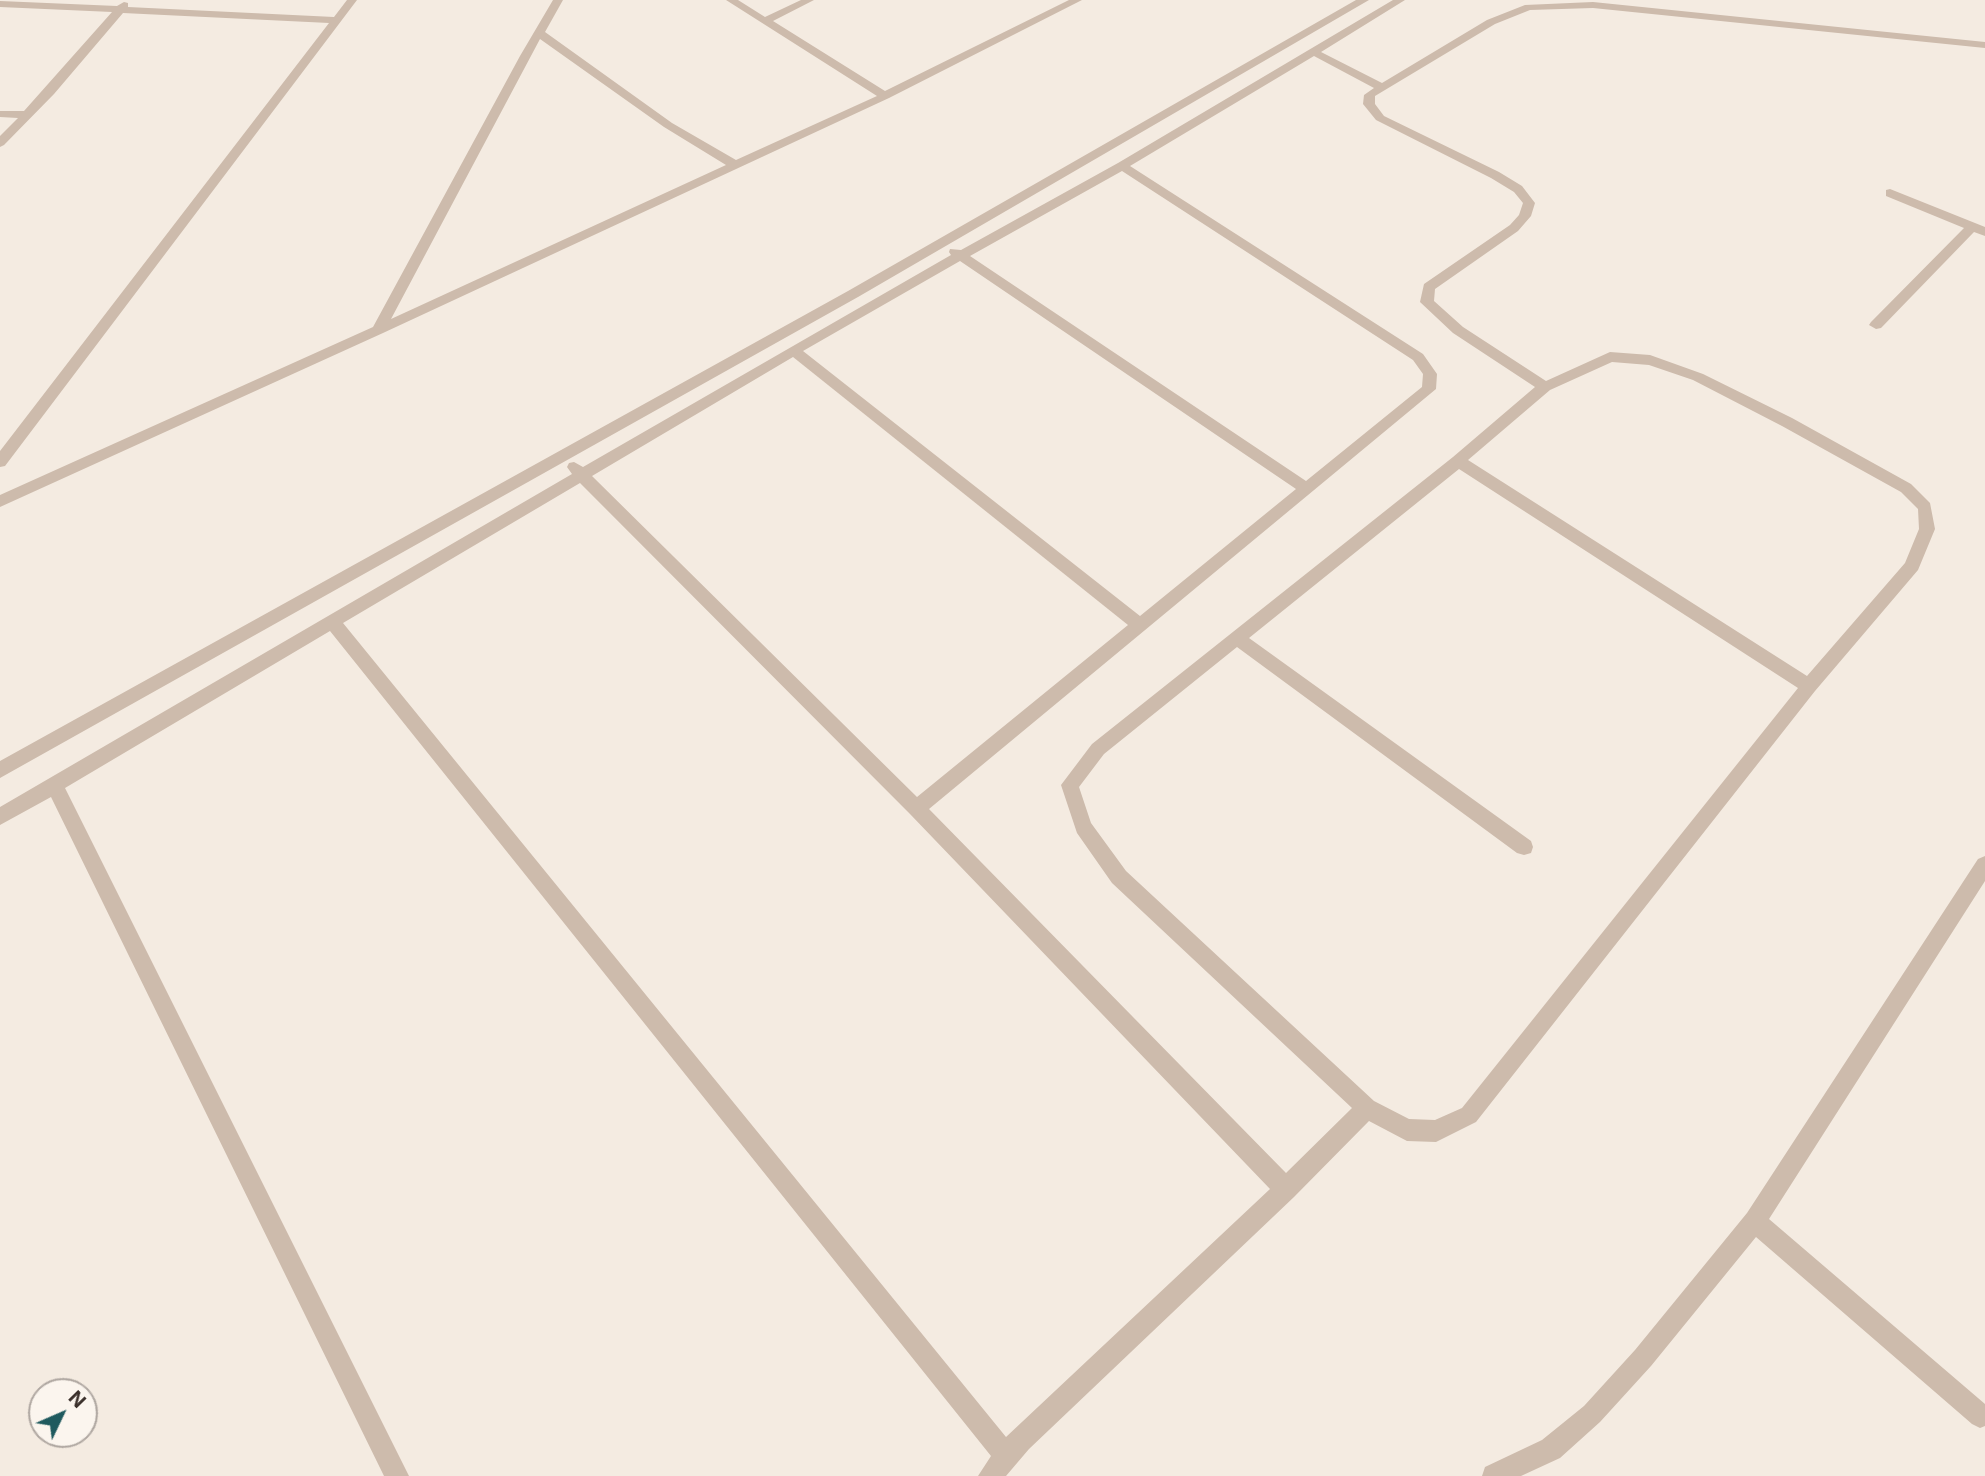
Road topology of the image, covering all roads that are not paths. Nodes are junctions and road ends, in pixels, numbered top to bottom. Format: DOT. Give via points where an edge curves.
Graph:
graph roads {
  1 [pos="129,0"];
  2 [pos="352,0"];
  3 [pos="558,0"];
  4 [pos="731,0"];
  5 [pos="809,0"];
  6 [pos="1077,0"];
  7 [pos="1364,0"];
  8 [pos="1400,0"];
  9 [pos="0,4"];
  10 [pos="118,11"];
  11 [pos="337,20"];
  12 [pos="765,21"];
  13 [pos="538,33"];
  14 [pos="1985,45"];
  15 [pos="1278,49"];
  16 [pos="1314,52"];
  17 [pos="1298,61"];
  18 [pos="1381,87"];
  19 [pos="885,96"];
  20 [pos="0,114"];
  21 [pos="27,115"];
  22 [pos="0,142"];
  23 [pos="735,165"];
  24 [pos="1122,166"];
  25 [pos="1890,192"];
  26 [pos="1979,229"];
  27 [pos="941,243"];
  28 [pos="961,257"];
  29 [pos="1876,325"];
  30 [pos="378,330"];
  31 [pos="793,351"];
  32 [pos="1545,387"];
  33 [pos="563,455"];
  34 [pos="1458,461"];
  35 [pos="0,463"];
  36 [pos="581,475"];
  37 [pos="1306,488"];
  38 [pos="0,501"];
  39 [pos="332,622"];
  40 [pos="1138,624"];
  41 [pos="1238,639"];
  42 [pos="1809,685"];
  43 [pos="0,770"];
  44 [pos="55,787"];
  45 [pos="916,808"];
  46 [pos="0,817"];
  47 [pos="1524,847"];
  48 [pos="1985,865"];
  49 [pos="1367,1108"];
  50 [pos="1286,1189"];
  51 [pos="1755,1221"];
  52 [pos="1983,1415"];
  53 [pos="1006,1456"];
  54 [pos="397,1476"];
  55 [pos="990,1476"];
  56 [pos="1494,1476"];
  1 -- 10 [label="street"];
  2 -- 11 [label="street"];
  3 -- 13 [label="street"];
  4 -- 12 [label="street"];
  5 -- 12 [label="street"];
  6 -- 19 [label="street"];
  7 -- 15 [label="street"];
  8 -- 16 [label="street"];
  9 -- 10 [label="street"];
  10 -- 11 [label="street"];
  10 -- 21 [label="street"];
  11 -- 35 [label="street"];
  12 -- 19 [label="street"];
  13 -- 23 [label="street" via="668,125"];
  13 -- 30 [label="street"];
  14 -- 18 [label="street" via="1593,5 1551,5 1529,7 1491,22"];
  15 -- 17 [label="street"];
  15 -- 27 [label="street"];
  16 -- 17 [label="street"];
  16 -- 18 [label="street"];
  17 -- 24 [label="street"];
  18 -- 32 [label="street" via="1370,95 1369,104 1380,118 1518,188 1529,203 1514,228 1429,288 1427,302 1458,330"];
  19 -- 23 [label="street"];
  20 -- 21 [label="street"];
  21 -- 22 [label="street"];
  23 -- 30 [label="street"];
  24 -- 28 [label="street"];
  24 -- 37 [label="street" via="1389,336 1418,357 1430,374 1429,389"];
  25 -- 26 [label="street"];
  26 -- 29 [label="street"];
  27 -- 28 [label="street"];
  27 -- 33 [label="street"];
  28 -- 31 [label="street"];
  28 -- 37 [label="street"];
  30 -- 38 [label="street"];
  31 -- 36 [label="street"];
  31 -- 40 [label="street"];
  32 -- 34 [label="street"];
  32 -- 42 [label="street" via="1610,357 1650,360 1698,377 1787,422 1906,488 1925,507 1927,530 1912,566"];
  33 -- 36 [label="street"];
  33 -- 43 [label="street"];
  34 -- 41 [label="street"];
  34 -- 42 [label="street"];
  36 -- 39 [label="street"];
  36 -- 45 [label="street"];
  37 -- 40 [label="street"];
  39 -- 44 [label="street"];
  39 -- 53 [label="street"];
  40 -- 45 [label="street"];
  41 -- 47 [label="street"];
  41 -- 49 [label="street" via="1098,749 1070,785 1083,827 1119,877"];
  42 -- 49 [label="street" via="1469,1115 1436,1131 1407,1130"];
  44 -- 46 [label="street"];
  44 -- 54 [label="street"];
  45 -- 50 [label="street"];
  48 -- 51 [label="street"];
  49 -- 50 [label="street"];
  50 -- 53 [label="street"];
  51 -- 52 [label="street"];
  51 -- 56 [label="street" via="1592,1414 1551,1449"];
  53 -- 55 [label="street"];
}
